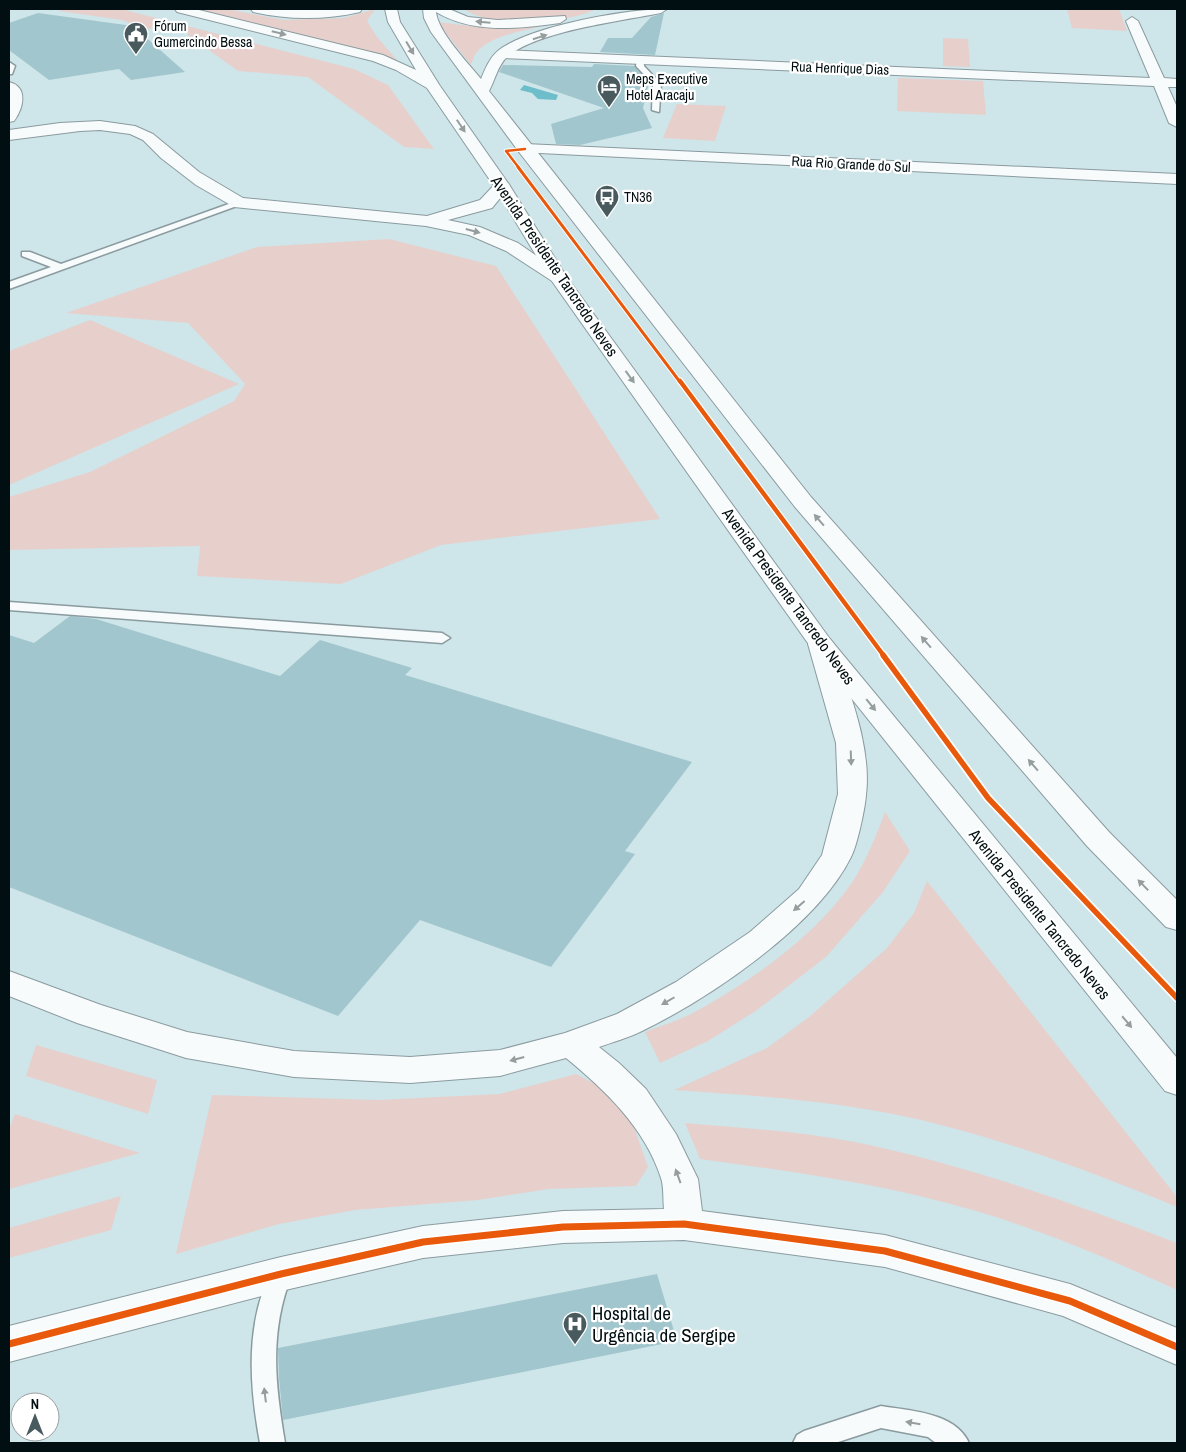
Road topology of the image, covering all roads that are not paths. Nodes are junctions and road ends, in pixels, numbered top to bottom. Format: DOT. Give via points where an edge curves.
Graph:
graph roads {
  1 [pos="181,9"];
  2 [pos="257,9"];
  3 [pos="356,9"];
  4 [pos="391,9"];
  5 [pos="429,9"];
  6 [pos="440,9"];
  7 [pos="600,9"];
  8 [pos="661,9"];
  9 [pos="1132,21"];
  10 [pos="502,54"];
  11 [pos="640,60"];
  12 [pos="9,64"];
  13 [pos="9,72"];
  14 [pos="1160,82"];
  15 [pos="1177,83"];
  16 [pos="9,86"];
  17 [pos="433,86"];
  18 [pos="482,91"];
  19 [pos="656,110"];
  20 [pos="9,118"];
  21 [pos="1177,123"];
  22 [pos="9,135"];
  23 [pos="525,149"];
  24 [pos="1177,179"];
  25 [pos="502,186"];
  26 [pos="240,203"];
  27 [pos="426,221"];
  28 [pos="26,254"];
  29 [pos="60,267"];
  30 [pos="558,276"];
  31 [pos="9,286"];
  32 [pos="9,606"];
  33 [pos="442,638"];
  34 [pos="821,644"];
  35 [pos="1177,919"];
  36 [pos="9,983"];
  37 [pos="571,1044"];
  38 [pos="1177,1082"];
  39 [pos="684,1224"];
  40 [pos="281,1274"];
  41 [pos="9,1344"];
  42 [pos="1177,1347"];
  43 [pos="272,1443"];
  44 [pos="806,1443"];
  45 [pos="956,1443"];
  1 -- 17 [label="main road, one-way" via="378,58"];
  2 -- 3 [label="main road" via="306,14"];
  4 -- 17 [label="main road, Avenida Presidente Tancredo Neves, one-way" via="394,22"];
  5 -- 18 [label="main road" via="438,32"];
  7 -- 6 [label="main road, one-way" via="568,18 514,23 467,21 454,18"];
  10 -- 8 [label="main road, one-way" via="539,36"];
  9 -- 14 [label="main road"];
  10 -- 11 [label="main road, Rua Henrique Dias"];
  10 -- 18 [label="main road"];
  11 -- 14 [label="main road, Rua Henrique Dias"];
  11 -- 19 [label="lane" via="640,66 657,84"];
  12 -- 13 [label="lane"];
  14 -- 15 [label="main road, Rua Henrique Dias"];
  14 -- 21 [label="main road"];
  16 -- 20 [label="main road" via="16,95 16,104"];
  17 -- 25 [label="main road, Avenida Presidente Tancredo Neves, one-way"];
  18 -- 23 [label="main road"];
  22 -- 26 [label="main road" via="85,126 137,132 147,136 215,190"];
  23 -- 24 [label="main road, Rua Rio Grande do Sul"];
  35 -- 23 [label="main road, one-way" via="1098,839 803,502"];
  25 -- 27 [label="main road" via="486,204"];
  25 -- 30 [label="main road, Avenida Presidente Tancredo Neves"];
  26 -- 27 [label="main road"];
  26 -- 29 [label="lane"];
  27 -- 30 [label="main road, one-way" via="494,238"];
  28 -- 29 [label="lane"];
  29 -- 31 [label="lane"];
  30 -- 34 [label="main road, Avenida Presidente Tancredo Neves, one-way"];
  32 -- 33 [label="lane"];
  34 -- 37 [label="main road, one-way" via="850,742 852,794 837,856 810,896 761,940 688,990 629,1023"];
  34 -- 38 [label="main road, Avenida Presidente Tancredo Neves, one-way"];
  37 -- 36 [label="main road, one-way" via="500,1063 410,1070 294,1064 186,1045 89,1014"];
  39 -- 37 [label="main road, one-way" via="680,1179 663,1144 634,1099 607,1072"];
  39 -- 40 [label="main road" via="563,1227 423,1242"];
  39 -- 42 [label="main road" via="885,1251 1070,1301"];
  40 -- 41 [label="main road"];
  43 -- 40 [label="lane, one-way" via="264,1390 264,1357 269,1306"];
  45 -- 44 [label="lane, one-way" via="934,1427 881,1417"];
}
